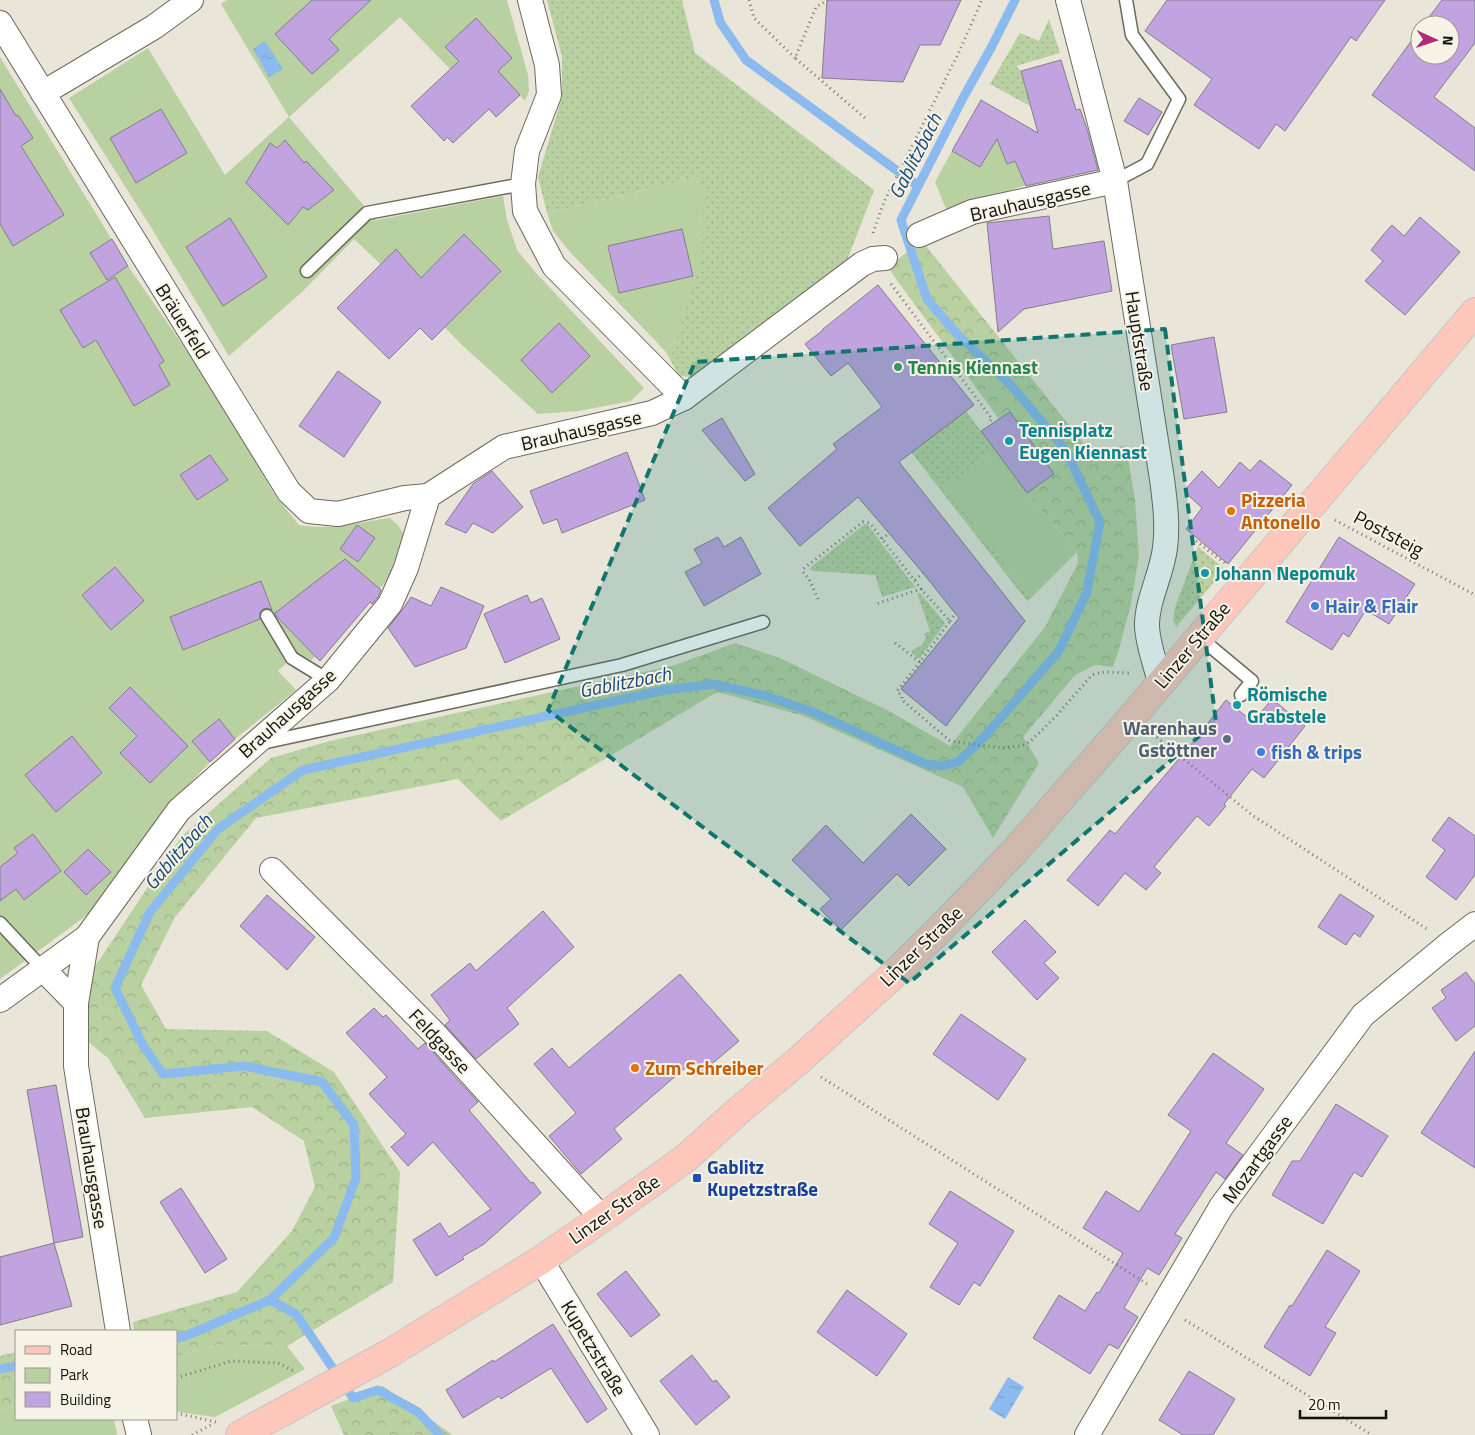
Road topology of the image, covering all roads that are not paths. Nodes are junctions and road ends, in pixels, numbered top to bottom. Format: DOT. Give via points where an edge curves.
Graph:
graph roads {
  1 [pos="191,0"];
  2 [pos="530,0"];
  3 [pos="1068,0"];
  4 [pos="1126,0"];
  5 [pos="0,23"];
  6 [pos="43,93"];
  7 [pos="1115,181"];
  8 [pos="523,184"];
  9 [pos="919,235"];
  10 [pos="886,269"];
  11 [pos="307,271"];
  12 [pos="1475,312"];
  13 [pos="684,398"];
  14 [pos="428,496"];
  15 [pos="267,616"];
  16 [pos="763,622"];
  17 [pos="1199,637"];
  18 [pos="1148,678"];
  19 [pos="328,680"];
  20 [pos="1241,695"];
  21 [pos="254,745"];
  22 [pos="272,870"];
  23 [pos="0,923"];
  24 [pos="1475,924"];
  25 [pos="86,937"];
  26 [pos="43,968"];
  27 [pos="0,1000"];
  28 [pos="76,1004"];
  29 [pos="602,1218"];
  30 [pos="541,1260"];
  31 [pos="117,1324"];
  32 [pos="135,1420"];
  33 [pos="139,1435"];
  34 [pos="240,1435"];
  35 [pos="647,1435"];
  36 [pos="1087,1435"];
  1 -- 6 [label="street"];
  2 -- 8 [label="street" via="547,65 549,95 527,151"];
  3 -- 7 [label="street, Hauptstraße"];
  4 -- 7 [label="lane" via="1132,35 1179,99 1147,164"];
  5 -- 6 [label="street, Bräuerfeld"];
  6 -- 14 [label="street, Bräuerfeld" via="289,492 309,511 338,514 404,498"];
  7 -- 9 [label="street, Brauhausgasse" via="972,212"];
  7 -- 18 [label="street, Hauptstraße" via="1166,520 1165,548 1147,626"];
  8 -- 11 [label="lane" via="367,213"];
  8 -- 13 [label="street" via="525,211 554,266"];
  10 -- 13 [label="street, Brauhausgasse" via="873,259 862,264"];
  12 -- 17 [label="main road, Linzer Straße"];
  13 -- 14 [label="street, Brauhausgasse" via="652,413 504,447"];
  14 -- 19 [label="street, Brauhausgasse" via="406,568 390,604"];
  15 -- 19 [label="lane" via="292,658"];
  16 -- 21 [label="lane" via="622,665"];
  17 -- 18 [label="main road, Linzer Straße"];
  17 -- 20 [label="lane" via="1252,681"];
  18 -- 29 [label="main road, Linzer Straße" via="1132,717 958,911 797,1062 686,1158"];
  19 -- 21 [label="street, Brauhausgasse"];
  21 -- 25 [label="street, Brauhausgasse" via="179,810"];
  22 -- 29 [label="street, Feldgasse" via="435,1034"];
  23 -- 26 [label="lane"];
  24 -- 36 [label="street, Mozartgasse" via="1363,1015 1221,1207"];
  25 -- 26 [label="street"];
  25 -- 28 [label="street, Brauhausgasse"];
  26 -- 27 [label="street"];
  26 -- 28 [label="street"];
  28 -- 31 [label="street, Brauhausgasse" via="76,1066"];
  29 -- 30 [label="main road, Linzer Straße"];
  30 -- 34 [label="main road, Linzer Straße" via="390,1354"];
  30 -- 35 [label="street, Kupetzstraße"];
  32 -- 33 [label="street"];
}
